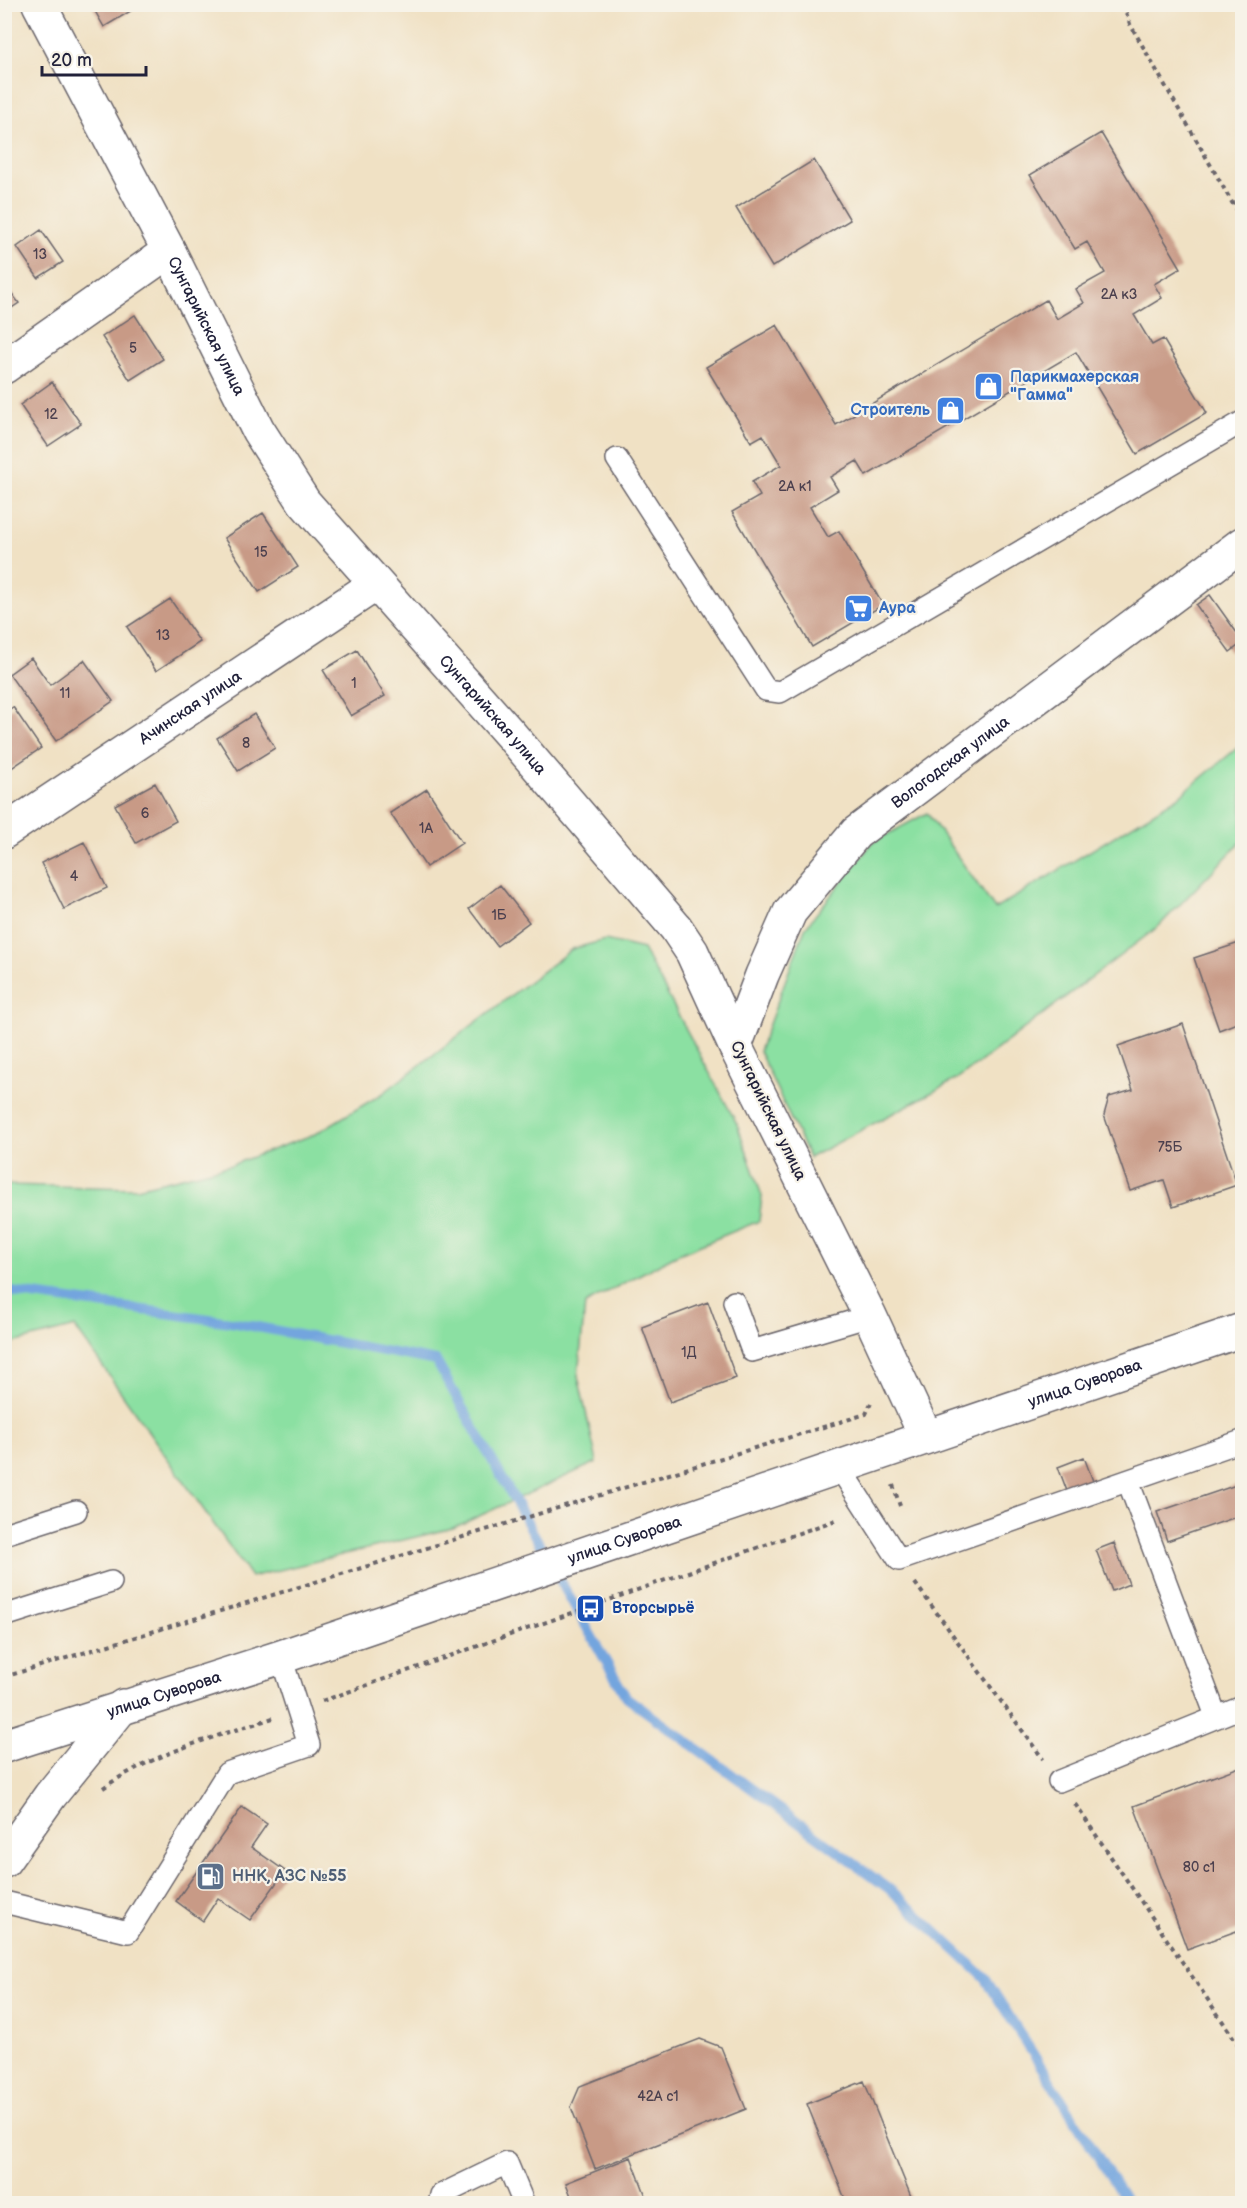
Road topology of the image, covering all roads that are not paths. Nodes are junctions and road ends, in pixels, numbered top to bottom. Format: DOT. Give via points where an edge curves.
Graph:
graph roads {
  1 [pos="39,4"];
  2 [pos="169,251"];
  3 [pos="4,367"];
  4 [pos="1242,422"];
  5 [pos="617,459"];
  6 [pos="1242,544"];
  7 [pos="376,584"];
  8 [pos="4,832"];
  9 [pos="735,1046"];
  10 [pos="734,1302"];
  11 [pos="870,1316"];
  12 [pos="1242,1330"];
  13 [pos="926,1437"];
  14 [pos="1242,1441"];
  15 [pos="838,1467"];
  16 [pos="1128,1480"];
  17 [pos="76,1511"];
  18 [pos="4,1534"];
  19 [pos="111,1582"];
  20 [pos="4,1616"];
  21 [pos="281,1657"];
  22 [pos="123,1706"];
  23 [pos="1242,1707"];
  24 [pos="1216,1716"];
  25 [pos="4,1746"];
  26 [pos="1059,1781"];
  27 [pos="4,1861"];
  28 [pos="4,1902"];
  29 [pos="439,2204"];
  30 [pos="524,2204"];
  1 -- 2 [label="street, Сунгарийская улица"];
  2 -- 3 [label="street"];
  2 -- 7 [label="street, Сунгарийская улица" via="258,430 304,502"];
  4 -- 5 [label="lane" via="780,692 766,690"];
  6 -- 9 [label="street, Вологодская улица" via="856,832 790,912"];
  7 -- 8 [label="street, Ачинская улица"];
  7 -- 9 [label="street, Сунгарийская улица" via="676,928 692,952"];
  9 -- 11 [label="street, Сунгарийская улица"];
  10 -- 11 [label="lane" via="752,1351"];
  11 -- 13 [label="street, Сунгарийская улица"];
  12 -- 13 [label="street, улица Суворова"];
  13 -- 15 [label="street, улица Суворова"];
  14 -- 16 [label="lane"];
  15 -- 16 [label="lane" via="899,1560"];
  15 -- 21 [label="street, улица Суворова"];
  16 -- 24 [label="lane"];
  17 -- 18 [label="lane"];
  19 -- 20 [label="lane"];
  21 -- 22 [label="street, улица Суворова"];
  21 -- 28 [label="lane" via="309,1745 227,1773 128,1932"];
  22 -- 25 [label="street, улица Суворова"];
  22 -- 27 [label="street" via="50,1796"];
  23 -- 24 [label="lane"];
  24 -- 26 [label="lane"];
  29 -- 30 [label="lane" via="441,2195 507,2163"];
}
